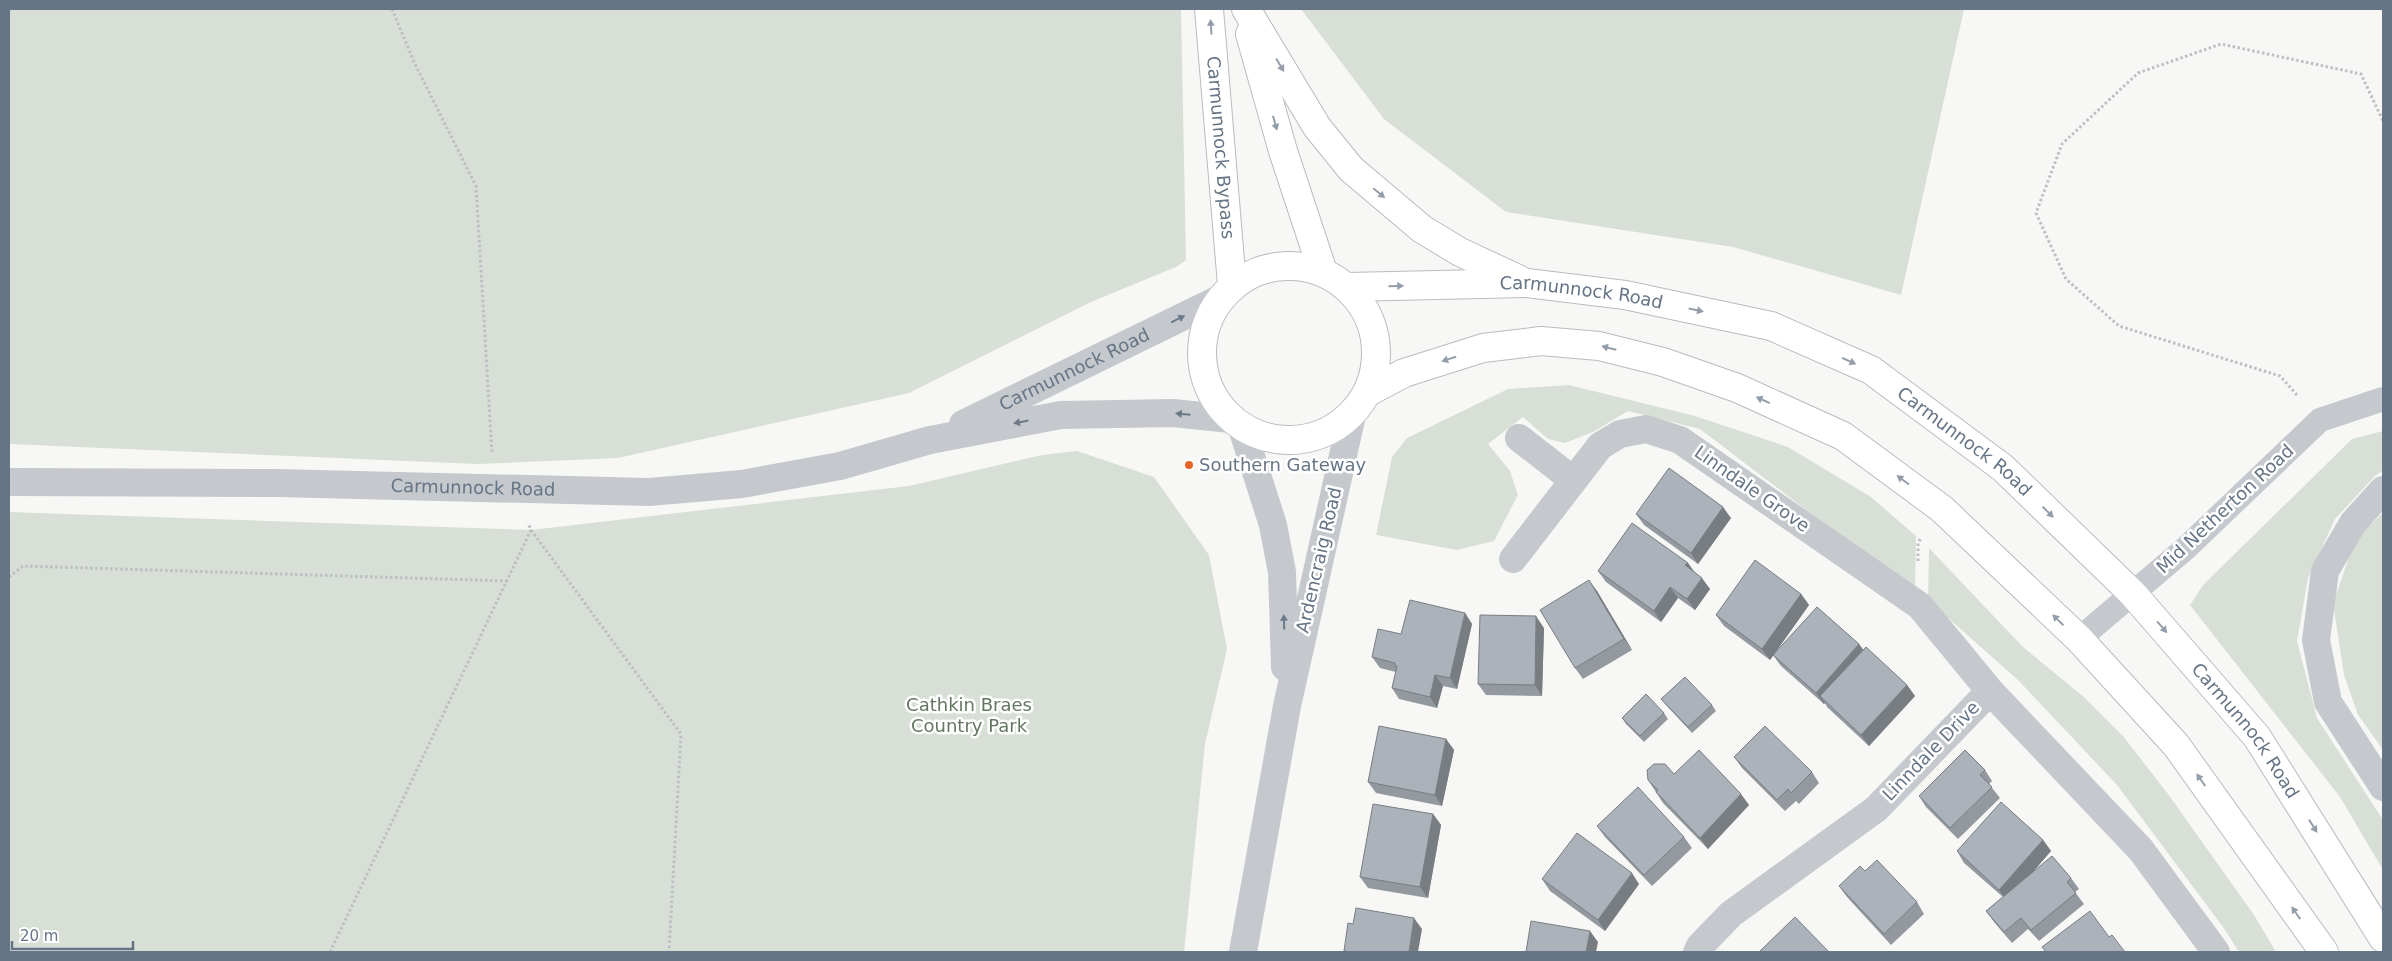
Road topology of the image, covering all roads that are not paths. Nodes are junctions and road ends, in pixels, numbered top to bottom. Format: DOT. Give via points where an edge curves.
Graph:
graph roads {
  1 [pos="1209,9"];
  2 [pos="1244,9"];
  3 [pos="1323,272"];
  4 [pos="1527,283"];
  5 [pos="1347,287"];
  6 [pos="1226,292"];
  7 [pos="1368,392"];
  8 [pos="2383,399"];
  9 [pos="1352,415"];
  10 [pos="1237,423"];
  11 [pos="1519,438"];
  12 [pos="930,440"];
  13 [pos="1573,480"];
  14 [pos="9,482"];
  15 [pos="2383,490"];
  16 [pos="1512,559"];
  17 [pos="2133,594"];
  18 [pos="2079,639"];
  19 [pos="1990,691"];
  20 [pos="1287,706"];
  21 [pos="2383,786"];
  22 [pos="2383,938"];
  23 [pos="1244,952"];
  24 [pos="1697,952"];
  25 [pos="2216,952"];
  26 [pos="2324,952"];
  6 -- 1 [label="main road, Carmunnock Bypass, one-way"];
  2 -- 3 [label="main road, one-way" via="1284,151"];
  2 -- 4 [label="main road, one-way" via="1317,127 1351,169 1422,229 1460,252"];
  3 -- 5 [label="main road"];
  3 -- 6 [label="main road" via="1295,265 1267,268"];
  5 -- 4 [label="main road, Carmunnock Road, one-way"];
  4 -- 17 [label="main road, Carmunnock Road, one-way" via="1625,295 1771,326 1871,370 2003,468"];
  5 -- 7 [label="main road" via="1365,309 1375,336 1376,364"];
  6 -- 10 [label="main road" via="1206,324 1201,352 1205,382 1219,408"];
  12 -- 6 [label="street, Carmunnock Road, one-way"];
  7 -- 9 [label="main road"];
  18 -- 7 [label="main road, one-way" via="1942,509 1843,436 1737,388 1663,362 1599,346 1541,341 1484,348 1404,372"];
  8 -- 17 [label="lane, Mid Netherton Road" via="2320,420"];
  9 -- 10 [label="main road" via="1327,432 1299,441 1269,439"];
  9 -- 20 [label="street, Ardencraig Road"];
  10 -- 12 [label="street, Carmunnock Road, one-way" via="1134,412 1061,415"];
  20 -- 10 [label="street, Ardencraig Road, one-way" via="1282,572 1273,525"];
  11 -- 13 [label="street"];
  12 -- 14 [label="street, Carmunnock Road" via="840,466 742,484 649,492 277,483"];
  13 -- 16 [label="street, Linndale Grove"];
  13 -- 19 [label="street, Linndale Grove" via="1600,446 1620,434 1646,429 1680,440 1920,606"];
  15 -- 21 [label="street" via="2353,524 2325,571 2316,640 2328,702"];
  17 -- 18 [label="lane, Mid Netherton Road"];
  17 -- 22 [label="main road, Carmunnock Road, one-way" via="2257,737"];
  26 -- 18 [label="main road, one-way" via="2176,745"];
  19 -- 24 [label="street, Linndale Drive" via="1876,809 1731,914"];
  19 -- 25 [label="street, Linndale Drive" via="2141,850"];
  20 -- 23 [label="street, Ardencraig Road"];
}
